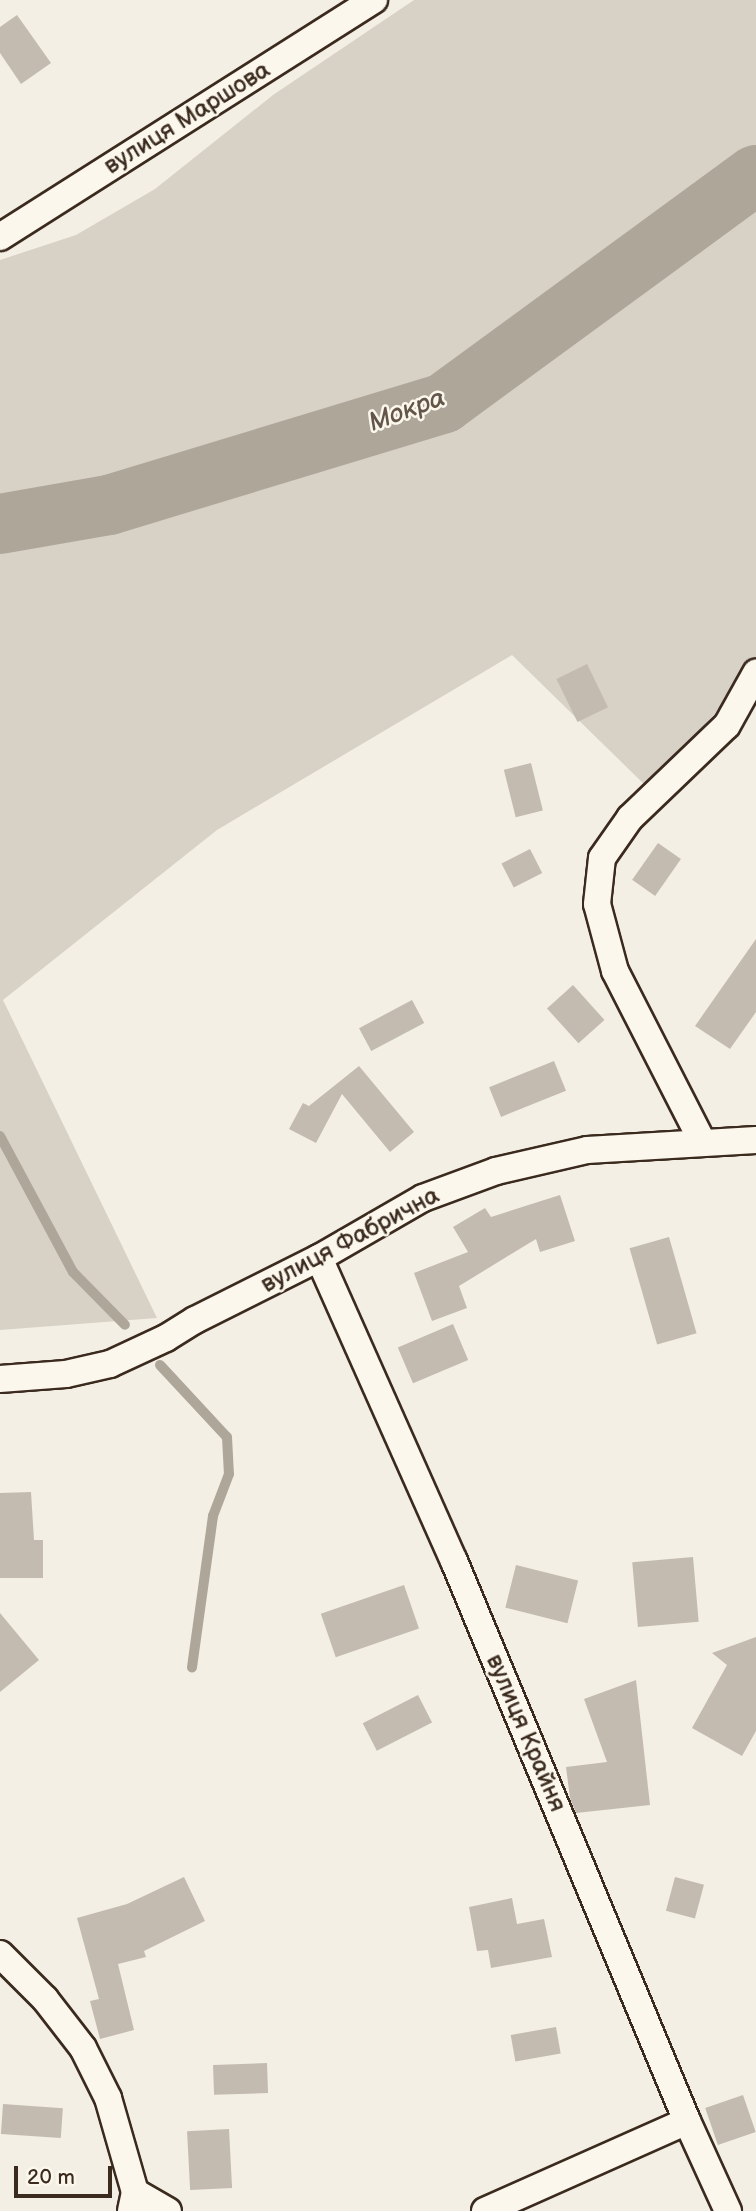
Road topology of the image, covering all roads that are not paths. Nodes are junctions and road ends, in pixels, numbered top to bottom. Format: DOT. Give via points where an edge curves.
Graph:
graph roads {
  1 [pos="374,0"];
  2 [pos="0,237"];
  3 [pos="756,673"];
  4 [pos="756,1140"];
  5 [pos="703,1143"];
  6 [pos="318,1258"];
  7 [pos="0,1379"];
  8 [pos="0,1954"];
  9 [pos="687,2121"];
  10 [pos="133,2201"];
  11 [pos="168,2211"];
  12 [pos="485,2211"];
  13 [pos="728,2211"];
  1 -- 2 [label="street, вулиця Маршова"];
  3 -- 5 [label="street" via="727,725 630,818 601,858 597,904 615,971"];
  4 -- 5 [label="street, вулиця Фабрична"];
  5 -- 6 [label="street, вулиця Фабрична" via="587,1150 496,1171 424,1198"];
  6 -- 7 [label="street, вулиця Фабрична" via="110,1364 66,1374"];
  6 -- 9 [label="street, вулиця Крайня" via="454,1561"];
  8 -- 10 [label="street" via="45,1998 83,2048 108,2098"];
  9 -- 12 [label="street"];
  9 -- 13 [label="street, вулиця Крайня"];
  10 -- 11 [label="street"];
}
